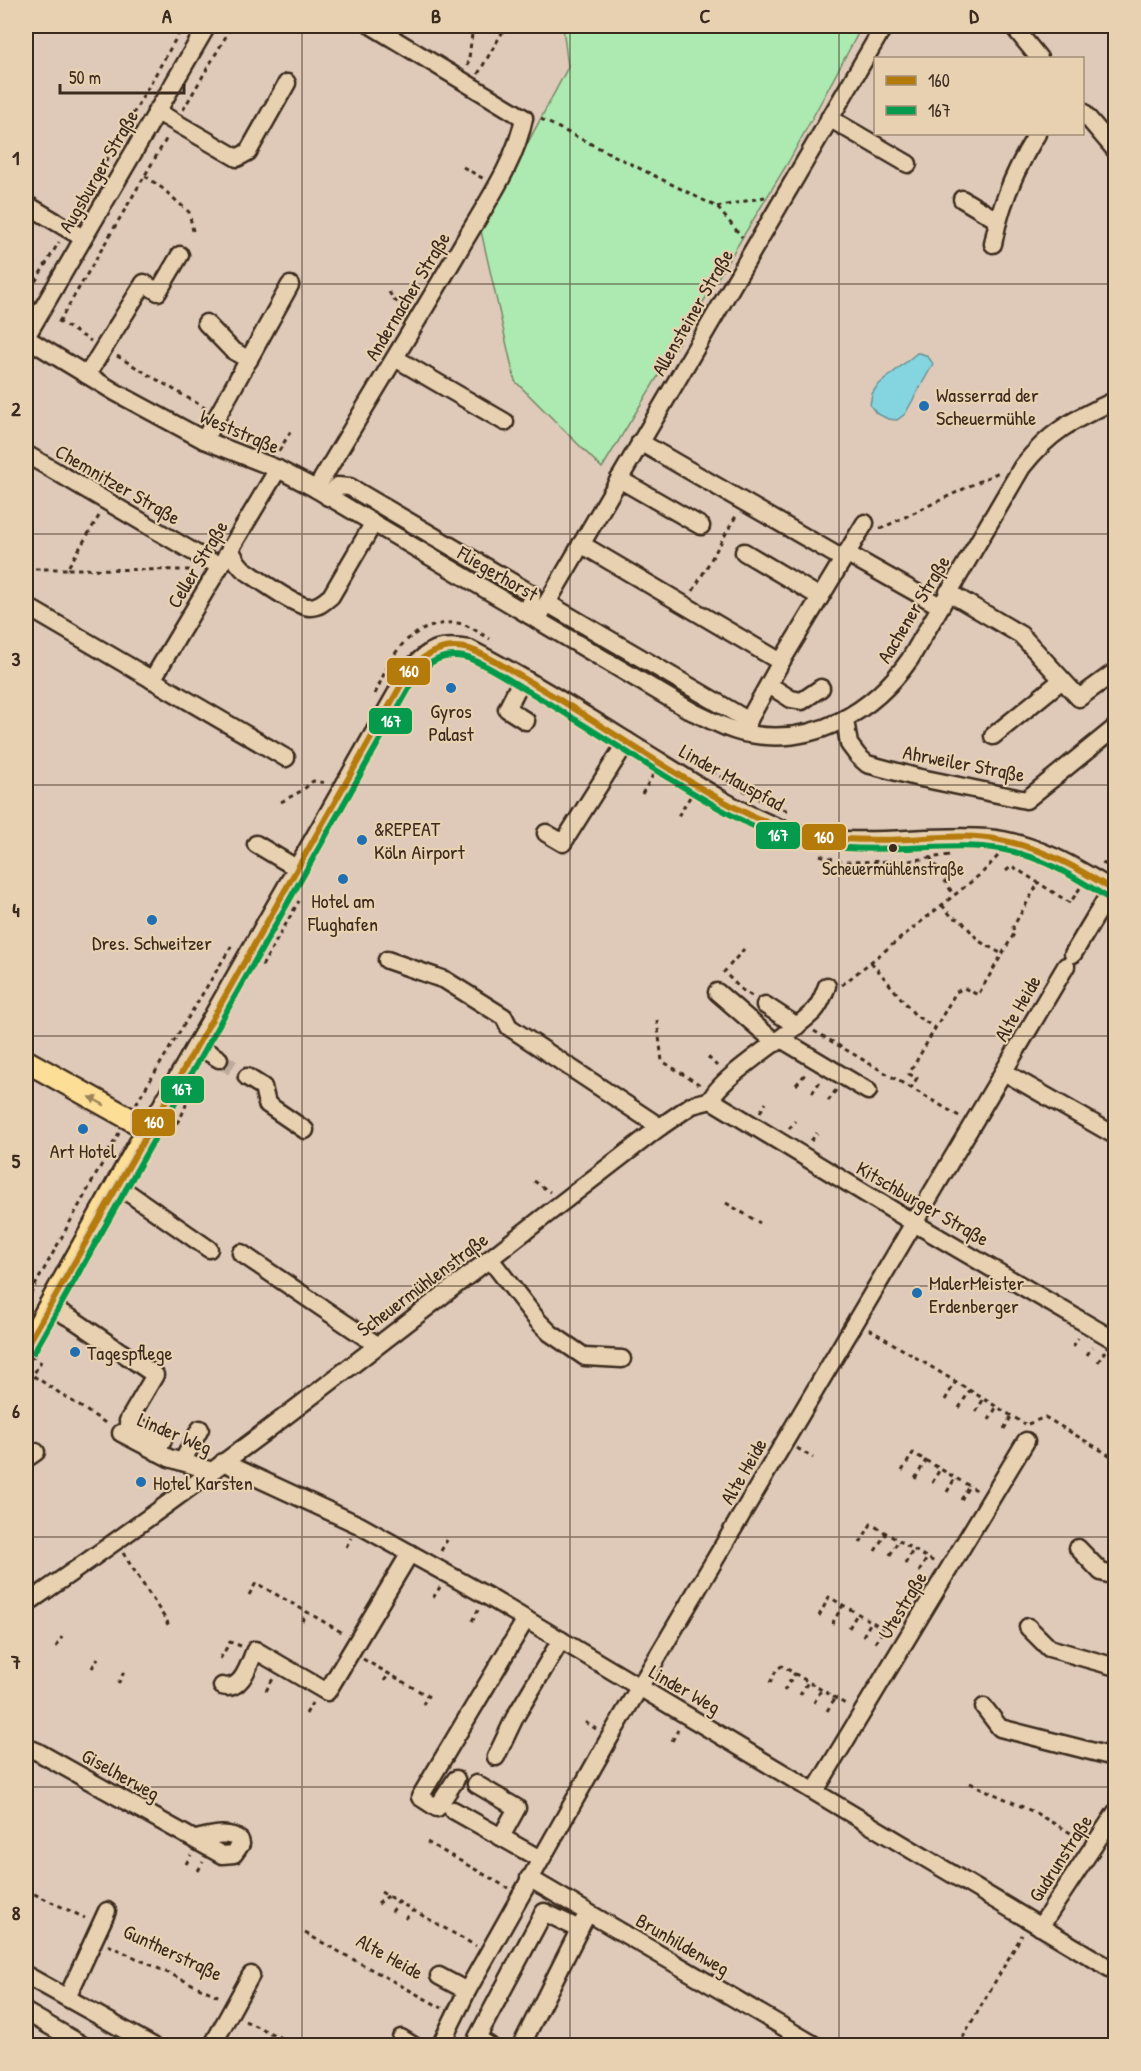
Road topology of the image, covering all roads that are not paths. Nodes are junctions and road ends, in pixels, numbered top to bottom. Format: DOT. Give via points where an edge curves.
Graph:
graph roads {
  1 [pos="207,26"];
  2 [pos="372,26"];
  3 [pos="884,26"];
  4 [pos="1013,26"];
  5 [pos="1038,57"];
  6 [pos="287,83"];
  7 [pos="156,111"];
  8 [pos="1084,112"];
  9 [pos="830,118"];
  10 [pos="1036,135"];
  11 [pos="1116,151"];
  12 [pos="908,164"];
  13 [pos="962,199"];
  14 [pos="26,204"];
  15 [pos="997,220"];
  16 [pos="83,238"];
  17 [pos="993,244"];
  18 [pos="180,255"];
  19 [pos="290,285"];
  20 [pos="206,323"];
  21 [pos="26,338"];
  22 [pos="395,358"];
  23 [pos="249,360"];
  24 [pos="87,375"];
  25 [pos="1116,400"];
  26 [pos="505,422"];
  27 [pos="204,440"];
  28 [pos="640,442"];
  29 [pos="26,454"];
  30 [pos="274,468"];
  31 [pos="619,479"];
  32 [pos="322,493"];
  33 [pos="373,524"];
  34 [pos="701,526"];
  35 [pos="861,529"];
  36 [pos="581,544"];
  37 [pos="231,549"];
  38 [pos="744,552"];
  39 [pos="845,556"];
  40 [pos="437,562"];
  41 [pos="214,563"];
  42 [pos="820,597"];
  43 [pos="944,599"];
  44 [pos="547,603"];
  45 [pos="26,606"];
  46 [pos="533,617"];
  47 [pos="781,662"];
  48 [pos="1116,671"];
  49 [pos="522,679"];
  50 [pos="152,680"];
  51 [pos="1062,680"];
  52 [pos="769,685"];
  53 [pos="821,688"];
  54 [pos="844,720"];
  55 [pos="526,721"];
  56 [pos="746,727"];
  57 [pos="1116,727"];
  58 [pos="993,736"];
  59 [pos="627,741"];
  60 [pos="286,758"];
  61 [pos="546,833"];
  62 [pos="256,844"];
  63 [pos="298,869"];
  64 [pos="1114,890"];
  65 [pos="387,960"];
  66 [pos="827,986"];
  67 [pos="717,992"];
  68 [pos="765,1005"];
  69 [pos="798,1024"];
  70 [pos="779,1041"];
  71 [pos="196,1045"];
  72 [pos="215,1057"];
  73 [pos="26,1060"];
  74 [pos="1004,1072"];
  75 [pos="247,1077"];
  76 [pos="868,1091"];
  77 [pos="712,1097"];
  78 [pos="660,1127"];
  79 [pos="305,1130"];
  80 [pos="1116,1136"];
  81 [pos="155,1137"];
  82 [pos="117,1185"];
  83 [pos="914,1223"];
  84 [pos="209,1249"];
  85 [pos="241,1253"];
  86 [pos="490,1260"];
  87 [pos="49,1306"];
  88 [pos="1116,1341"];
  89 [pos="377,1345"];
  90 [pos="35,1352"];
  91 [pos="622,1359"];
  92 [pos="200,1429"];
  93 [pos="122,1433"];
  94 [pos="1026,1433"];
  95 [pos="157,1452"];
  96 [pos="182,1462"];
  97 [pos="217,1467"];
  98 [pos="1078,1548"];
  99 [pos="410,1553"];
  100 [pos="1116,1576"];
  101 [pos="26,1604"];
  102 [pos="526,1619"];
  103 [pos="1028,1627"];
  104 [pos="561,1640"];
  105 [pos="1116,1667"];
  106 [pos="222,1686"];
  107 [pos="640,1687"];
  108 [pos="984,1707"];
  109 [pos="26,1747"];
  110 [pos="496,1757"];
  111 [pos="1116,1759"];
  112 [pos="456,1779"];
  113 [pos="476,1784"];
  114 [pos="815,1791"];
  115 [pos="453,1810"];
  116 [pos="1116,1812"];
  117 [pos="501,1837"];
  118 [pos="196,1839"];
  119 [pos="540,1859"];
  120 [pos="529,1878"];
  121 [pos="588,1912"];
  122 [pos="1035,1924"];
  123 [pos="101,1925"];
  124 [pos="579,1929"];
  125 [pos="1116,1972"];
  126 [pos="26,1975"];
  127 [pos="251,1975"];
  128 [pos="440,1976"];
  129 [pos="466,1990"];
  130 [pos="67,1998"];
  131 [pos="26,2013"];
  132 [pos="73,2043"];
  133 [pos="153,2046"];
  134 [pos="212,2046"];
  135 [pos="440,2046"];
  136 [pos="490,2046"];
  137 [pos="521,2046"];
  138 [pos="816,2046"];
  1 -- 7 [label="street, Augsburger Straße"];
  2 -- 22 [label="street, Andernacher Straße" via="524,118 515,150 496,186"];
  3 -- 9 [label="street, Allensteiner Straße"];
  4 -- 5 [label="street"];
  6 -- 7 [label="street" via="248,152 237,158"];
  7 -- 16 [label="street, Augsburger Straße"];
  8 -- 11 [label="street"];
  9 -- 12 [label="street"];
  9 -- 28 [label="street, Allensteiner Straße"];
  10 -- 15 [label="street" via="1010,184"];
  13 -- 15 [label="street"];
  14 -- 16 [label="street"];
  15 -- 17 [label="street"];
  16 -- 21 [label="street, Augsburger Straße"];
  18 -- 24 [label="street" via="158,292 144,283"];
  19 -- 23 [label="street"];
  20 -- 23 [label="street" via="232,350"];
  21 -- 24 [label="street, Weststraße"];
  22 -- 26 [label="street"];
  22 -- 32 [label="street, Andernacher Straße"];
  23 -- 27 [label="street"];
  24 -- 27 [label="street, Weststraße"];
  25 -- 43 [label="street, Aachener Straße" via="1057,430 1038,448 1022,467"];
  27 -- 30 [label="street, Weststraße"];
  28 -- 31 [label="street, Allensteiner Straße"];
  28 -- 39 [label="street"];
  29 -- 41 [label="street, Chemnitzer Straße"];
  30 -- 32 [label="street, Weststraße"];
  30 -- 37 [label="street, Celler Straße"];
  31 -- 34 [label="street"];
  31 -- 36 [label="street, Allensteiner Straße"];
  32 -- 33 [label="street, Weststraße"];
  32 -- 46 [label="street" via="337,486 350,487 532,594"];
  33 -- 37 [label="street" via="331,596 321,605 310,607 243,569"];
  33 -- 40 [label="street, Weststraße"];
  35 -- 39 [label="street"];
  36 -- 44 [label="street, Allensteiner Straße"];
  36 -- 47 [label="street"];
  37 -- 41 [label="street, Celler Straße"];
  38 -- 42 [label="street"];
  39 -- 42 [label="street"];
  39 -- 43 [label="street"];
  40 -- 46 [label="street, Fliegerhorst"];
  41 -- 50 [label="street, Celler Straße"];
  42 -- 47 [label="street"];
  43 -- 51 [label="street" via="1021,635"];
  43 -- 54 [label="street, Aachener Straße" via="897,678"];
  44 -- 46 [label="street, Allensteiner Straße"];
  44 -- 56 [label="street"];
  45 -- 50 [label="street"];
  46 -- 56 [label="street, Aachener Straße" via="693,712"];
  47 -- 52 [label="street"];
  48 -- 51 [label="street" via="1079,698"];
  49 -- 55 [label="street" via="507,709"];
  49 -- 59 [label="street, Linder Mauspfad"];
  49 -- 63 [label="street, Linder Mauspfad" via="470,649 434,649 422,657 410,671"];
  50 -- 60 [label="street"];
  51 -- 58 [label="street"];
  52 -- 53 [label="street" via="791,699 802,700"];
  52 -- 56 [label="street"];
  54 -- 56 [label="street, Aachener Straße" via="824,729 779,737"];
  54 -- 57 [label="street, Ahrweiler Straße" via="849,744 867,764 1026,800"];
  59 -- 61 [label="street" via="563,843"];
  59 -- 64 [label="street, Linder Mauspfad" via="704,789 780,827 815,838 1002,840 1061,860"];
  62 -- 63 [label="street"];
  63 -- 71 [label="street"];
  64 -- 74 [label="street, Alte Heide"];
  65 -- 78 [label="street" via="446,980 504,1017 509,1027"];
  66 -- 69 [label="street, Scheuermühlenstraße" via="816,1010"];
  67 -- 70 [label="street"];
  68 -- 69 [label="street"];
  69 -- 70 [label="street, Scheuermühlenstraße"];
  70 -- 76 [label="street"];
  70 -- 77 [label="street, Scheuermühlenstraße" via="722,1084"];
  71 -- 72 [label="street"];
  71 -- 81 [label="street"];
  81 -- 73 [label="main road, one-way"];
  74 -- 80 [label="street, Alte Heide"];
  74 -- 83 [label="street, Alte Heide"];
  75 -- 79 [label="street" via="262,1087 267,1104"];
  77 -- 78 [label="street, Scheuermühlenstraße" via="692,1105"];
  77 -- 83 [label="street, Kitschburger Straße"];
  78 -- 86 [label="street, Scheuermühlenstraße"];
  81 -- 82 [label="main road"];
  82 -- 84 [label="street"];
  82 -- 87 [label="main road"];
  83 -- 88 [label="street, Kitschburger Straße"];
  83 -- 107 [label="street, Alte Heide"];
  85 -- 89 [label="street"];
  86 -- 89 [label="street, Scheuermühlenstraße"];
  86 -- 91 [label="street" via="550,1333 585,1357"];
  87 -- 90 [label="main road"];
  87 -- 95 [label="street" via="155,1375 128,1421 163,1440"];
  89 -- 97 [label="street, Scheuermühlenstraße"];
  92 -- 96 [label="street"];
  93 -- 95 [label="street, Linder Weg"];
  94 -- 114 [label="street, Utestraße"];
  95 -- 96 [label="street, Linder Weg"];
  96 -- 97 [label="street, Linder Weg"];
  97 -- 99 [label="street, Linder Weg" via="324,1508"];
  97 -- 101 [label="street, Scheuermühlenstraße"];
  98 -- 100 [label="street" via="1101,1572"];
  99 -- 102 [label="street, Linder Weg"];
  99 -- 106 [label="street" via="327,1692 255,1650 239,1682 231,1687"];
  102 -- 104 [label="street, Linder Weg"];
  102 -- 112 [label="street" via="420,1797 438,1808"];
  103 -- 105 [label="street" via="1049,1648"];
  104 -- 107 [label="street, Linder Weg"];
  104 -- 110 [label="street"];
  107 -- 114 [label="street, Linder Weg"];
  107 -- 119 [label="street, Alte Heide"];
  108 -- 111 [label="street" via="1000,1728"];
  109 -- 118 [label="street, Giselherweg"];
  113 -- 117 [label="street" via="517,1808"];
  114 -- 122 [label="street, Linder Weg"];
  115 -- 117 [label="street"];
  116 -- 122 [label="street, Gudrunstraße"];
  117 -- 119 [label="street"];
  119 -- 120 [label="street, Alte Heide"];
  120 -- 121 [label="street, Brunhildenweg"];
  120 -- 129 [label="street, Alte Heide"];
  121 -- 124 [label="street"];
  121 -- 138 [label="street, Brunhildenweg"];
  122 -- 125 [label="street, Linder Weg"];
  123 -- 130 [label="street"];
  124 -- 136 [label="street" via="544,1912 477,2038"];
  124 -- 137 [label="street"];
  126 -- 130 [label="street"];
  127 -- 134 [label="street"];
  128 -- 129 [label="street"];
  129 -- 135 [label="street, Alte Heide"];
  130 -- 133 [label="street"];
  131 -- 132 [label="street"];
}
